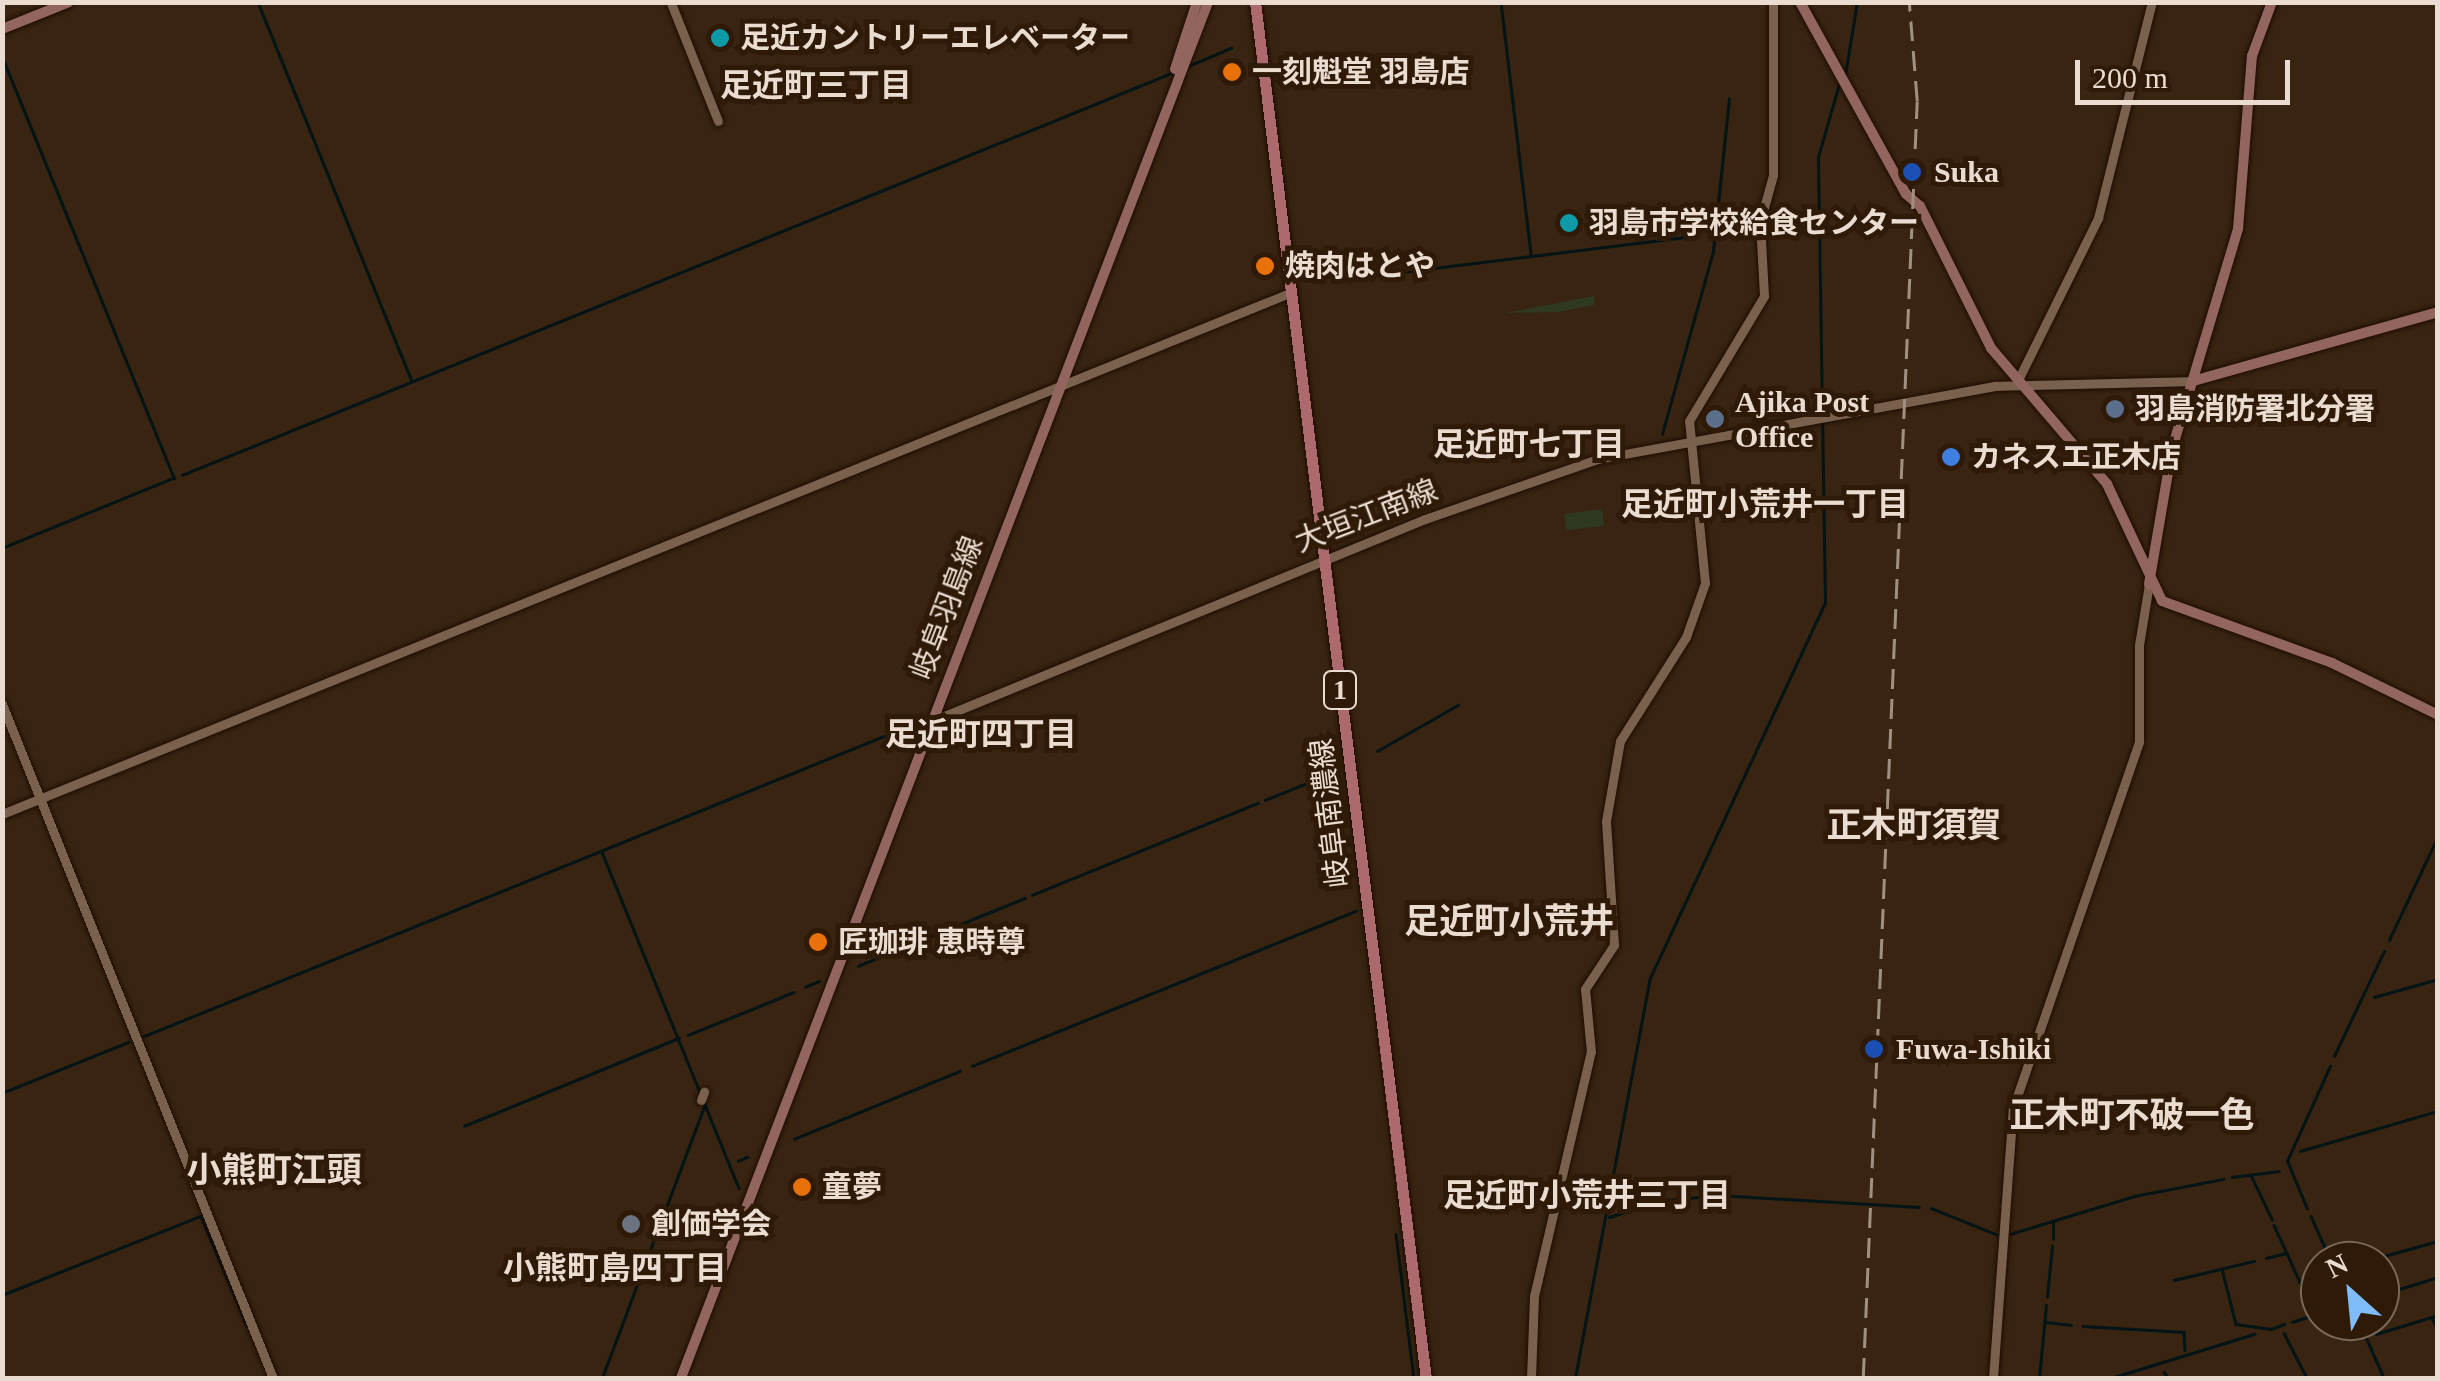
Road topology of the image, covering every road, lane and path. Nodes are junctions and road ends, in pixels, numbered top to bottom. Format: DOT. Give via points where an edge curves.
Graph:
graph roads {
  1 [pos="69,2"];
  2 [pos="1197,2"];
  3 [pos="1208,2"];
  4 [pos="1255,2"];
  5 [pos="1773,2"];
  6 [pos="1800,2"];
  7 [pos="2152,2"];
  8 [pos="2272,2"];
  9 [pos="671,3"];
  10 [pos="2,30"];
  11 [pos="1174,80"];
  12 [pos="718,121"];
  13 [pos="1292,292"];
  14 [pos="2438,312"];
  15 [pos="2018,382"];
  16 [pos="2193,382"];
  17 [pos="1058,387"];
  18 [pos="1688,439"];
  19 [pos="1324,560"];
  20 [pos="2149,584"];
  21 [pos="2,704"];
  22 [pos="2438,716"];
  23 [pos="932,721"];
  24 [pos="40,799"];
  25 [pos="2,814"];
  26 [pos="273,1378"];
  27 [pos="681,1378"];
  28 [pos="1426,1378"];
  29 [pos="1531,1378"];
  30 [pos="1993,1378"];
  1 -- 10 [label="main road"];
  2 -- 11 [label="main road, 岐阜羽島線"];
  3 -- 11 [label="main road, 岐阜羽島線"];
  4 -- 13 [label="main road, 岐阜南濃線 / 1"];
  5 -- 18 [label="street" via="1774,174 1760,222 1764,296 1694,408"];
  6 -- 15 [label="main road" via="1920,206 1991,348"];
  7 -- 15 [label="street" via="2098,218"];
  8 -- 16 [label="main road" via="2252,56 2238,229"];
  9 -- 12 [label="street"];
  11 -- 17 [label="main road, 岐阜羽島線"];
  13 -- 17 [label="street"];
  13 -- 19 [label="main road, 岐阜南濃線 / 1"];
  14 -- 16 [label="main road"];
  15 -- 16 [label="street, 大垣江南線"];
  15 -- 18 [label="street, 大垣江南線"];
  15 -- 20 [label="main road" via="2107,484"];
  16 -- 20 [label="main road" via="2172,449"];
  17 -- 23 [label="main road, 岐阜羽島線"];
  17 -- 24 [label="street"];
  18 -- 19 [label="street, 大垣江南線" via="1495,492"];
  18 -- 29 [label="street" via="1705,582 1686,637 1620,741 1606,821 1614,944 1585,988 1591,1052 1534,1296"];
  19 -- 23 [label="street, 大垣江南線"];
  19 -- 28 [label="main road, 岐阜南濃線 / 1"];
  20 -- 22 [label="main road" via="2180,612 2332,663"];
  20 -- 30 [label="street" via="2139,644 2139,742 2013,1108"];
  21 -- 24 [label="street"];
  23 -- 27 [label="main road, 岐阜羽島線"];
  24 -- 25 [label="street"];
  24 -- 26 [label="street"];
}
